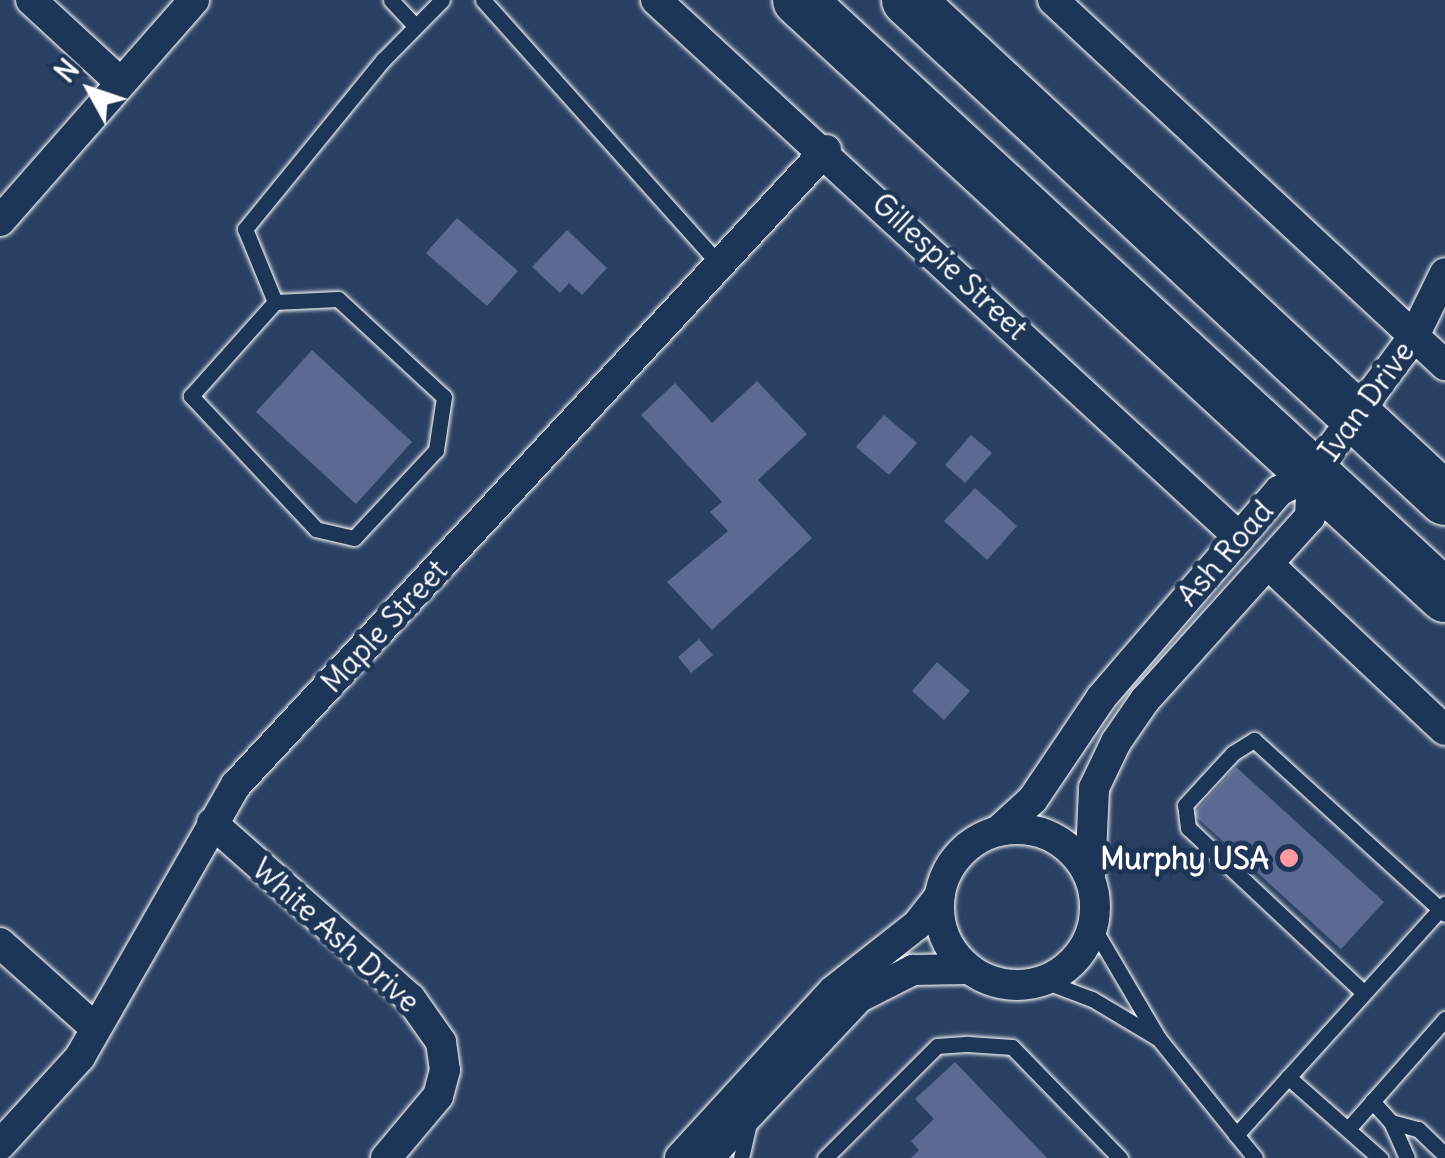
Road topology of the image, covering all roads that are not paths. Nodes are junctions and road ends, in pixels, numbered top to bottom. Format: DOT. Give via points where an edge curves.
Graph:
graph roads {
  1 [pos="31,0"];
  2 [pos="194,0"];
  3 [pos="391,0"];
  4 [pos="442,0"];
  5 [pos="484,0"];
  6 [pos="656,0"];
  7 [pos="799,0"];
  8 [pos="908,0"];
  9 [pos="1053,0"];
  10 [pos="415,26"];
  11 [pos="121,84"];
  12 [pos="826,150"];
  13 [pos="0,221"];
  14 [pos="720,265"];
  15 [pos="1445,273"];
  16 [pos="275,302"];
  17 [pos="1414,336"];
  18 [pos="1445,365"];
  19 [pos="1354,418"];
  20 [pos="1312,474"];
  21 [pos="1445,500"];
  22 [pos="1239,537"];
  23 [pos="1269,565"];
  24 [pos="1445,596"];
  25 [pos="1445,730"];
  26 [pos="212,824"];
  27 [pos="998,831"];
  28 [pos="1090,877"];
  29 [pos="939,897"];
  30 [pos="1443,909"];
  31 [pos="1093,927"];
  32 [pos="0,944"];
  33 [pos="968,968"];
  34 [pos="1044,981"];
  35 [pos="1364,993"];
  36 [pos="1445,1019"];
  37 [pos="95,1028"];
  38 [pos="1159,1040"];
  39 [pos="1288,1077"];
  40 [pos="1372,1101"];
  41 [pos="751,1111"];
  42 [pos="1391,1122"];
  43 [pos="1348,1129"];
  44 [pos="1236,1135"];
  45 [pos="0,1144"];
  46 [pos="1445,1155"];
  47 [pos="386,1158"];
  48 [pos="680,1158"];
  49 [pos="708,1158"];
  50 [pos="741,1158"];
  51 [pos="825,1158"];
  52 [pos="1120,1158"];
  53 [pos="1255,1158"];
  54 [pos="1380,1158"];
  55 [pos="1407,1158"];
  1 -- 11 [label="street"];
  2 -- 11 [label="street"];
  3 -- 10 [label="lane"];
  4 -- 10 [label="lane"];
  5 -- 14 [label="lane"];
  6 -- 12 [label="street, Gillespie Street"];
  7 -- 20 [label="highway"];
  8 -- 19 [label="highway"];
  9 -- 17 [label="street"];
  10 -- 16 [label="lane" via="245,230"];
  11 -- 13 [label="street"];
  12 -- 14 [label="street, Maple Street"];
  12 -- 22 [label="street, Gillespie Street"];
  14 -- 26 [label="street, Maple Street" via="236,785"];
  15 -- 17 [label="street, Ivan Drive"];
  16 -- 16 [label="lane" via="191,396 316,529 354,538 436,450 444,397 338,299"];
  17 -- 18 [label="street"];
  17 -- 19 [label="street, Ivan Drive"];
  19 -- 20 [label="street, Ivan Drive"];
  19 -- 21 [label="highway"];
  20 -- 22 [label="street, Ash Road" via="1279,491"];
  20 -- 23 [label="street, Ash Road" via="1310,516"];
  20 -- 24 [label="highway"];
  22 -- 27 [label="street, Ash Road" via="1101,698 1033,798"];
  23 -- 25 [label="street"];
  23 -- 28 [label="street, Ash Road" via="1144,700 1116,742 1094,788"];
  26 -- 37 [label="street, Maple Street"];
  26 -- 47 [label="street, White Ash Drive" via="410,998 436,1032 445,1070 438,1096"];
  27 -- 28 [label="street" via="1034,830 1058,839"];
  27 -- 29 [label="street" via="962,850"];
  28 -- 31 [label="street"];
  29 -- 33 [label="street" via="950,949"];
  29 -- 48 [label="street" via="916,925 832,991"];
  30 -- 35 [label="lane"];
  30 -- 35 [label="lane" via="1254,740 1197,792 1185,805 1188,828"];
  31 -- 34 [label="street" via="1083,950"];
  31 -- 38 [label="lane"];
  32 -- 37 [label="street"];
  33 -- 34 [label="street" via="1004,984"];
  33 -- 41 [label="street" via="907,972 858,998"];
  34 -- 38 [label="lane" via="1092,999"];
  35 -- 39 [label="lane"];
  36 -- 40 [label="lane"];
  37 -- 45 [label="street, Maple Street" via="80,1057"];
  38 -- 44 [label="lane"];
  39 -- 43 [label="lane"];
  39 -- 44 [label="lane"];
  40 -- 42 [label="lane"];
  40 -- 43 [label="lane"];
  41 -- 49 [label="street"];
  41 -- 50 [label="lane"];
  42 -- 46 [label="lane" via="1418,1129"];
  42 -- 55 [label="lane"];
  43 -- 54 [label="lane"];
  44 -- 53 [label="lane"];
  51 -- 52 [label="lane" via="937,1046 968,1044 1012,1047"];
}
